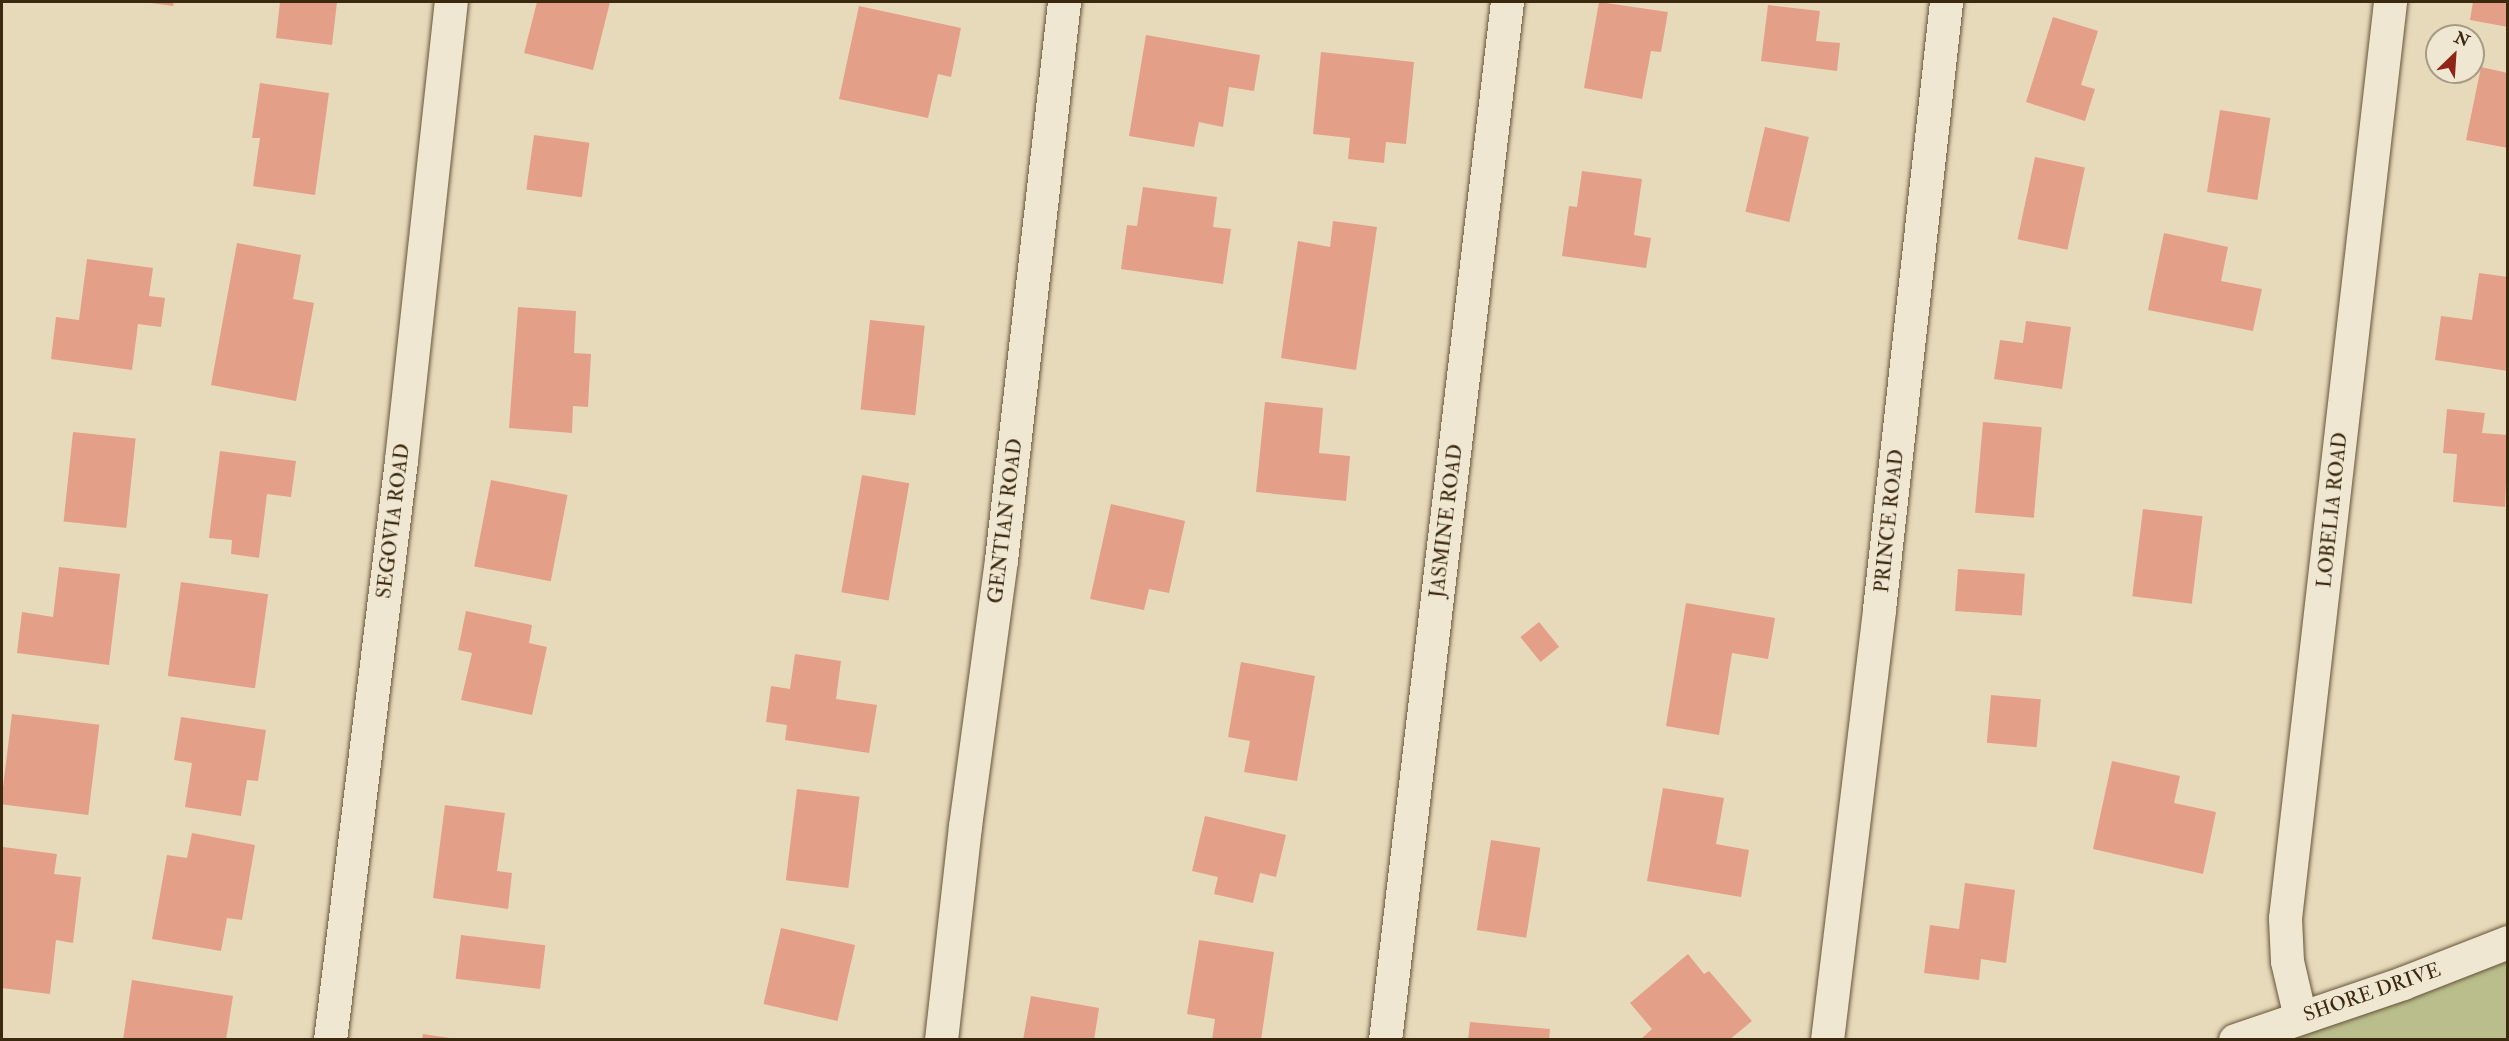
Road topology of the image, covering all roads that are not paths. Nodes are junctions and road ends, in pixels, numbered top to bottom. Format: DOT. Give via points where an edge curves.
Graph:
graph roads {
  1 [pos="451,2"];
  2 [pos="1064,2"];
  3 [pos="1507,2"];
  4 [pos="1946,2"];
  5 [pos="2390,2"];
  6 [pos="2508,942"];
  7 [pos="2300,1017"];
  8 [pos="330,1040"];
  9 [pos="941,1040"];
  10 [pos="1385,1040"];
  11 [pos="1827,1040"];
  12 [pos="2235,1040"];
  1 -- 8 [label="street, SEGOVIA ROAD" via="401,460"];
  2 -- 9 [label="street, GENTIAN ROAD" via="1001,560"];
  3 -- 10 [label="street, JASMINE ROAD"];
  4 -- 11 [label="street, PRINCE ROAD" via="1880,609"];
  5 -- 7 [label="street, LOBELIA ROAD" via="2285,918 2288,961"];
  6 -- 7 [label="street, SHORE DRIVE"];
  7 -- 12 [label="street, SHORE DRIVE"];
}
